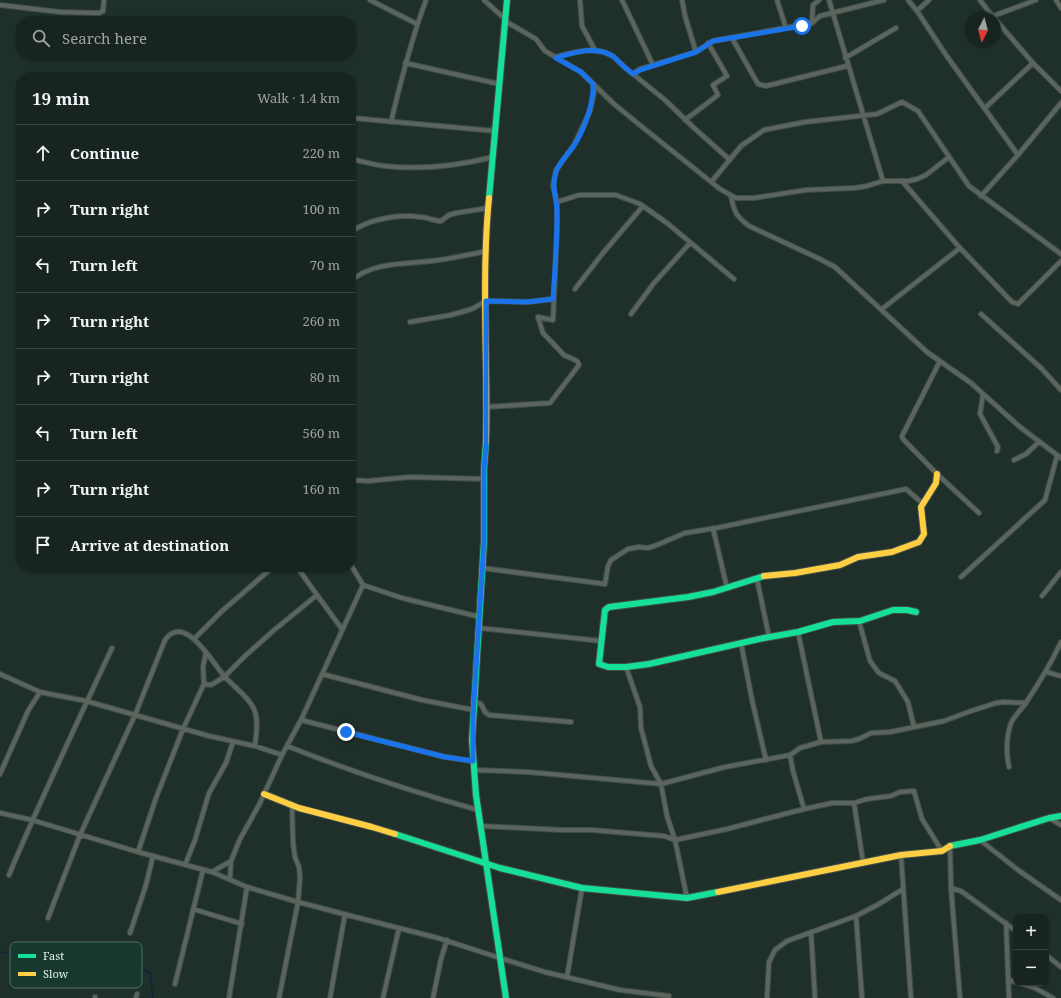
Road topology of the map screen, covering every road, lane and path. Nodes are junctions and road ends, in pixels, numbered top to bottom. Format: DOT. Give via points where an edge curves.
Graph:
graph roads {
  1 [pos="104,0"];
  2 [pos="370,0"];
  3 [pos="426,0"];
  4 [pos="484,0"];
  5 [pos="507,0"];
  6 [pos="580,0"];
  7 [pos="622,0"];
  8 [pos="682,0"];
  9 [pos="777,0"];
  10 [pos="819,0"];
  11 [pos="828,0"];
  12 [pos="884,0"];
  13 [pos="908,0"];
  14 [pos="929,0"];
  15 [pos="980,0"];
  16 [pos="1036,0"];
  17 [pos="1056,0"];
  18 [pos="0,5"];
  19 [pos="1061,8"];
  20 [pos="917,11"];
  21 [pos="989,12"];
  22 [pos="832,13"];
  23 [pos="1001,15"];
  24 [pos="505,20"];
  25 [pos="812,23"];
  26 [pos="417,24"];
  27 [pos="1001,26"];
  28 [pos="786,28"];
  29 [pos="896,28"];
  30 [pos="732,38"];
  31 [pos="708,43"];
  32 [pos="595,50"];
  33 [pos="696,52"];
  34 [pos="556,58"];
  35 [pos="845,58"];
  36 [pos="405,63"];
  37 [pos="1032,63"];
  38 [pos="653,65"];
  39 [pos="848,66"];
  40 [pos="633,74"];
  41 [pos="499,84"];
  42 [pos="593,84"];
  43 [pos="1061,91"];
  44 [pos="1061,103"];
  45 [pos="985,108"];
  46 [pos="862,116"];
  47 [pos="356,118"];
  48 [pos="685,120"];
  49 [pos="391,122"];
  50 [pos="495,130"];
  51 [pos="1018,155"];
  52 [pos="492,157"];
  53 [pos="949,157"];
  54 [pos="356,160"];
  55 [pos="730,160"];
  56 [pos="712,181"];
  57 [pos="883,181"];
  58 [pos="902,181"];
  59 [pos="731,196"];
  60 [pos="981,196"];
  61 [pos="557,202"];
  62 [pos="643,206"];
  63 [pos="488,208"];
  64 [pos="356,228"];
  65 [pos="690,243"];
  66 [pos="960,248"];
  67 [pos="487,251"];
  68 [pos="1061,254"];
  69 [pos="1061,261"];
  70 [pos="356,278"];
  71 [pos="734,279"];
  72 [pos="575,289"];
  73 [pos="553,299"];
  74 [pos="486,301"];
  75 [pos="882,309"];
  76 [pos="631,314"];
  77 [pos="981,314"];
  78 [pos="410,322"];
  79 [pos="940,361"];
  80 [pos="1061,390"];
  81 [pos="983,394"];
  82 [pos="486,407"];
  83 [pos="1039,442"];
  84 [pos="997,452"];
  85 [pos="1059,457"];
  86 [pos="1014,460"];
  87 [pos="937,474"];
  88 [pos="484,479"];
  89 [pos="356,480"];
  90 [pos="922,503"];
  91 [pos="979,513"];
  92 [pos="713,528"];
  93 [pos="482,568"];
  94 [pos="267,572"];
  95 [pos="300,572"];
  96 [pos="355,572"];
  97 [pos="1061,572"];
  98 [pos="961,577"];
  99 [pos="757,579"];
  100 [pos="363,585"];
  101 [pos="727,588"];
  102 [pos="317,596"];
  103 [pos="1042,596"];
  104 [pos="916,612"];
  105 [pos="480,617"];
  106 [pos="859,621"];
  107 [pos="479,628"];
  108 [pos="342,629"];
  109 [pos="798,632"];
  110 [pos="769,637"];
  111 [pos="194,638"];
  112 [pos="601,641"];
  113 [pos="1061,642"];
  114 [pos="741,643"];
  115 [pos="112,648"];
  116 [pos="206,652"];
  117 [pos="626,668"];
  118 [pos="1046,672"];
  119 [pos="0,674"];
  120 [pos="322,674"];
  121 [pos="1061,676"];
  122 [pos="224,677"];
  123 [pos="204,684"];
  124 [pos="40,692"];
  125 [pos="86,701"];
  126 [pos="474,702"];
  127 [pos="1026,704"];
  128 [pos="474,710"];
  129 [pos="135,715"];
  130 [pos="301,720"];
  131 [pos="571,722"];
  132 [pos="914,727"];
  133 [pos="183,729"];
  134 [pos="233,742"];
  135 [pos="821,742"];
  136 [pos="255,746"];
  137 [pos="287,746"];
  138 [pos="282,755"];
  139 [pos="790,755"];
  140 [pos="766,760"];
  141 [pos="473,761"];
  142 [pos="1009,767"];
  143 [pos="474,770"];
  144 [pos="0,774"];
  145 [pos="660,784"];
  146 [pos="264,794"];
  147 [pos="854,803"];
  148 [pos="292,805"];
  149 [pos="804,809"];
  150 [pos="478,810"];
  151 [pos="0,813"];
  152 [pos="1061,816"];
  153 [pos="1049,818"];
  154 [pos="32,820"];
  155 [pos="1061,825"];
  156 [pos="481,826"];
  157 [pos="80,835"];
  158 [pos="675,840"];
  159 [pos="980,840"];
  160 [pos="950,846"];
  161 [pos="942,851"];
  162 [pos="138,852"];
  163 [pos="900,855"];
  164 [pos="153,856"];
  165 [pos="230,861"];
  166 [pos="863,862"];
  167 [pos="486,864"];
  168 [pos="185,865"];
  169 [pos="204,870"];
  170 [pos="212,872"];
  171 [pos="10,875"];
  172 [pos="230,879"];
  173 [pos="247,887"];
  174 [pos="582,888"];
  175 [pos="952,888"];
  176 [pos="903,889"];
  177 [pos="687,898"];
  178 [pos="1061,900"];
  179 [pos="298,902"];
  180 [pos="193,909"];
  181 [pos="345,914"];
  182 [pos="856,916"];
  183 [pos="48,918"];
  184 [pos="1006,923"];
  185 [pos="242,924"];
  186 [pos="399,928"];
  187 [pos="1013,929"];
  188 [pos="811,932"];
  189 [pos="130,933"];
  190 [pos="447,940"];
  191 [pos="1049,957"];
  192 [pos="500,958"];
  193 [pos="1061,967"];
  194 [pos="567,976"];
  195 [pos="1009,980"];
  196 [pos="1013,981"];
  197 [pos="175,984"];
  198 [pos="1029,986"];
  199 [pos="644,993"];
  200 [pos="669,996"];
  201 [pos="229,998"];
  202 [pos="279,998"];
  203 [pos="330,998"];
  204 [pos="383,998"];
  205 [pos="433,998"];
  206 [pos="506,998"];
  207 [pos="642,998"];
  208 [pos="767,998"];
  209 [pos="815,998"];
  210 [pos="862,998"];
  211 [pos="911,998"];
  212 [pos="960,998"];
  213 [pos="1009,998"];
  214 [pos="1053,998"];
  1 -- 18 [label="street" via="103,11 99,14"];
  2 -- 26 [label="street"];
  3 -- 26 [label="street"];
  4 -- 24 [label="street"];
  5 -- 24 [label="street"];
  6 -- 32 [label="street" via="582,26"];
  7 -- 38 [label="street"];
  8 -- 33 [label="street"];
  9 -- 28 [label="street"];
  10 -- 25 [label="street" via="813,5"];
  11 -- 22 [label="street"];
  12 -- 22 [label="street"];
  13 -- 20 [label="street"];
  14 -- 20 [label="street"];
  15 -- 21 [label="street"];
  16 -- 23 [label="street"];
  17 -- 19 [label="street"];
  20 -- 45 [label="street"];
  22 -- 25 [label="street" via="820,16"];
  22 -- 35 [label="street"];
  24 -- 34 [label="street" via="536,39 545,51"];
  24 -- 41 [label="street"];
  25 -- 28 [label="street"];
  26 -- 36 [label="street"];
  27 -- 37 [label="street"];
  28 -- 30 [label="street"];
  29 -- 35 [label="street"];
  30 -- 31 [label="street"];
  30 -- 39 [label="street" via="758,84 762,86"];
  31 -- 33 [label="street"];
  31 -- 48 [label="street" via="726,76 713,85 718,95"];
  32 -- 34 [label="street"];
  32 -- 40 [label="street" via="613,56"];
  33 -- 38 [label="street"];
  34 -- 42 [label="street" via="581,72"];
  35 -- 39 [label="street"];
  36 -- 41 [label="street"];
  36 -- 49 [label="street"];
  37 -- 43 [label="street"];
  37 -- 45 [label="street"];
  38 -- 40 [label="street"];
  39 -- 46 [label="street"];
  40 -- 48 [label="street"];
  41 -- 50 [label="street"];
  42 -- 56 [label="street" via="614,104"];
  42 -- 61 [label="street" via="590,111 574,145 556,170 553,186"];
  44 -- 51 [label="street"];
  45 -- 51 [label="street"];
  46 -- 53 [label="street" via="877,114 902,102 918,111"];
  46 -- 55 [label="street" via="805,122 764,130 741,146"];
  46 -- 57 [label="street"];
  47 -- 49 [label="street"];
  48 -- 55 [label="street"];
  49 -- 50 [label="street"];
  50 -- 52 [label="street"];
  51 -- 60 [label="street"];
  52 -- 54 [label="street" via="460,165 434,167 384,166"];
  52 -- 63 [label="street"];
  53 -- 58 [label="street" via="926,175"];
  53 -- 60 [label="street" via="969,186"];
  55 -- 56 [label="street"];
  56 -- 59 [label="street"];
  57 -- 58 [label="street"];
  57 -- 59 [label="street" via="855,188 806,190 743,199"];
  58 -- 66 [label="street"];
  59 -- 75 [label="street" via="734,212 742,221 835,267"];
  60 -- 68 [label="street"];
  61 -- 62 [label="street" via="579,195 616,195"];
  61 -- 73 [label="street"];
  62 -- 65 [label="street"];
  62 -- 72 [label="street"];
  63 -- 64 [label="street" via="448,215 442,221 420,217 390,218 368,222"];
  63 -- 67 [label="street"];
  65 -- 71 [label="street"];
  65 -- 76 [label="street" via="654,283"];
  66 -- 69 [label="street" via="1012,302 1018,304"];
  66 -- 75 [label="street"];
  67 -- 70 [label="street" via="388,266"];
  67 -- 74 [label="street"];
  73 -- 74 [label="street" via="527,302"];
  73 -- 82 [label="street" via="553,320 538,316 543,333 564,355 577,361 579,365 550,403"];
  74 -- 78 [label="street" via="451,315"];
  74 -- 82 [label="street"];
  75 -- 79 [label="street"];
  77 -- 80 [label="street" via="1041,368"];
  79 -- 81 [label="street"];
  79 -- 87 [label="street" via="902,436"];
  81 -- 83 [label="street"];
  81 -- 84 [label="street" via="980,414 998,447"];
  82 -- 88 [label="street"];
  83 -- 85 [label="street"];
  83 -- 86 [label="street" via="1026,454"];
  85 -- 98 [label="street" via="1045,500"];
  87 -- 90 [label="street" via="937,481"];
  87 -- 91 [label="street"];
  88 -- 89 [label="street" via="410,477"];
  88 -- 93 [label="street"];
  90 -- 92 [label="street" via="906,489"];
  90 -- 99 [label="street" via="920,514 924,533 920,542 892,552 840,564"];
  92 -- 93 [label="street" via="686,533 648,548 628,549 611,560 605,584"];
  92 -- 101 [label="street"];
  93 -- 105 [label="street"];
  94 -- 111 [label="street" via="222,610"];
  95 -- 102 [label="street"];
  96 -- 100 [label="street"];
  97 -- 103 [label="street"];
  99 -- 101 [label="street"];
  99 -- 110 [label="street"];
  100 -- 105 [label="street" via="402,598"];
  100 -- 108 [label="street"];
  101 -- 112 [label="street" via="688,597 610,607 605,610"];
  102 -- 108 [label="street"];
  102 -- 122 [label="street" via="273,631"];
  104 -- 106 [label="street" via="888,610"];
  105 -- 107 [label="street"];
  106 -- 109 [label="street" via="835,621"];
  106 -- 132 [label="street" via="870,661 879,673 895,681 908,702"];
  107 -- 112 [label="street"];
  107 -- 126 [label="street"];
  108 -- 120 [label="street"];
  109 -- 110 [label="street"];
  109 -- 135 [label="street"];
  110 -- 114 [label="street"];
  111 -- 116 [label="street"];
  111 -- 129 [label="street" via="178,632 169,635 165,640"];
  112 -- 117 [label="street" via="601,666"];
  113 -- 118 [label="street"];
  114 -- 117 [label="street"];
  114 -- 140 [label="street"];
  115 -- 125 [label="street"];
  116 -- 122 [label="street"];
  116 -- 123 [label="street" via="203,667"];
  117 -- 145 [label="street" via="640,706 641,728 651,766"];
  118 -- 121 [label="street"];
  118 -- 127 [label="street"];
  119 -- 124 [label="street"];
  120 -- 128 [label="street"];
  120 -- 130 [label="street"];
  122 -- 123 [label="street" via="211,684"];
  122 -- 136 [label="street" via="254,708"];
  123 -- 133 [label="street"];
  124 -- 125 [label="street"];
  124 -- 144 [label="street" via="28,712"];
  125 -- 129 [label="street"];
  125 -- 154 [label="street"];
  126 -- 128 [label="street"];
  126 -- 131 [label="street" via="481,704 490,715"];
  127 -- 132 [label="street" via="996,703 944,721"];
  127 -- 142 [label="street" via="1012,721 1007,761"];
  128 -- 141 [label="street"];
  129 -- 133 [label="street"];
  129 -- 157 [label="street"];
  130 -- 137 [label="street"];
  130 -- 141 [label="street" via="445,757"];
  132 -- 135 [label="street" via="871,733 851,741"];
  133 -- 134 [label="street"];
  133 -- 162 [label="street"];
  134 -- 136 [label="street"];
  134 -- 168 [label="street" via="226,762 209,793"];
  135 -- 139 [label="street" via="800,748"];
  136 -- 138 [label="street"];
  137 -- 138 [label="street"];
  137 -- 150 [label="street" via="354,772"];
  138 -- 146 [label="street"];
  139 -- 140 [label="street"];
  139 -- 149 [label="street"];
  140 -- 145 [label="street"];
  141 -- 143 [label="street"];
  143 -- 145 [label="street" via="528,772"];
  143 -- 150 [label="street"];
  145 -- 158 [label="street"];
  146 -- 148 [label="street"];
  146 -- 165 [label="street"];
  147 -- 149 [label="street" via="832,803"];
  147 -- 161 [label="street" via="914,791 922,819"];
  147 -- 166 [label="street"];
  148 -- 167 [label="street" via="372,827"];
  148 -- 179 [label="street" via="293,843 299,867"];
  149 -- 158 [label="street"];
  150 -- 156 [label="street"];
  151 -- 154 [label="street"];
  152 -- 153 [label="street"];
  153 -- 155 [label="street"];
  153 -- 159 [label="street"];
  154 -- 157 [label="street"];
  154 -- 171 [label="street"];
  156 -- 158 [label="street" via="592,830 664,836"];
  156 -- 167 [label="street"];
  157 -- 162 [label="street"];
  157 -- 183 [label="street"];
  158 -- 177 [label="street"];
  159 -- 160 [label="street"];
  159 -- 178 [label="street"];
  160 -- 161 [label="street"];
  160 -- 175 [label="street"];
  161 -- 163 [label="street"];
  162 -- 164 [label="street"];
  163 -- 166 [label="street"];
  163 -- 176 [label="street"];
  164 -- 168 [label="street"];
  164 -- 189 [label="street"];
  165 -- 170 [label="street"];
  165 -- 172 [label="street"];
  166 -- 177 [label="street"];
  167 -- 174 [label="street"];
  167 -- 192 [label="street"];
  168 -- 169 [label="street"];
  169 -- 170 [label="street"];
  169 -- 180 [label="street"];
  170 -- 172 [label="street"];
  172 -- 173 [label="street"];
  173 -- 179 [label="street"];
  173 -- 185 [label="street"];
  174 -- 177 [label="street"];
  174 -- 194 [label="street"];
  175 -- 184 [label="street" via="961,891"];
  175 -- 212 [label="street"];
  176 -- 182 [label="street"];
  176 -- 211 [label="street"];
  179 -- 181 [label="street"];
  179 -- 202 [label="street"];
  180 -- 185 [label="street"];
  180 -- 197 [label="street"];
  181 -- 186 [label="street"];
  181 -- 203 [label="street"];
  182 -- 188 [label="street"];
  182 -- 210 [label="street"];
  184 -- 187 [label="street"];
  184 -- 195 [label="street"];
  185 -- 201 [label="street"];
  186 -- 190 [label="street"];
  186 -- 204 [label="street"];
  188 -- 208 [label="street" via="787,941 775,950 770,962"];
  188 -- 209 [label="street"];
  190 -- 192 [label="street"];
  190 -- 205 [label="street"];
  191 -- 193 [label="street"];
  192 -- 194 [label="street"];
  192 -- 206 [label="street"];
  194 -- 199 [label="street" via="620,990"];
  195 -- 196 [label="street"];
  195 -- 213 [label="street"];
  198 -- 214 [label="street"];
  199 -- 200 [label="street"];
  199 -- 207 [label="street"];
}
